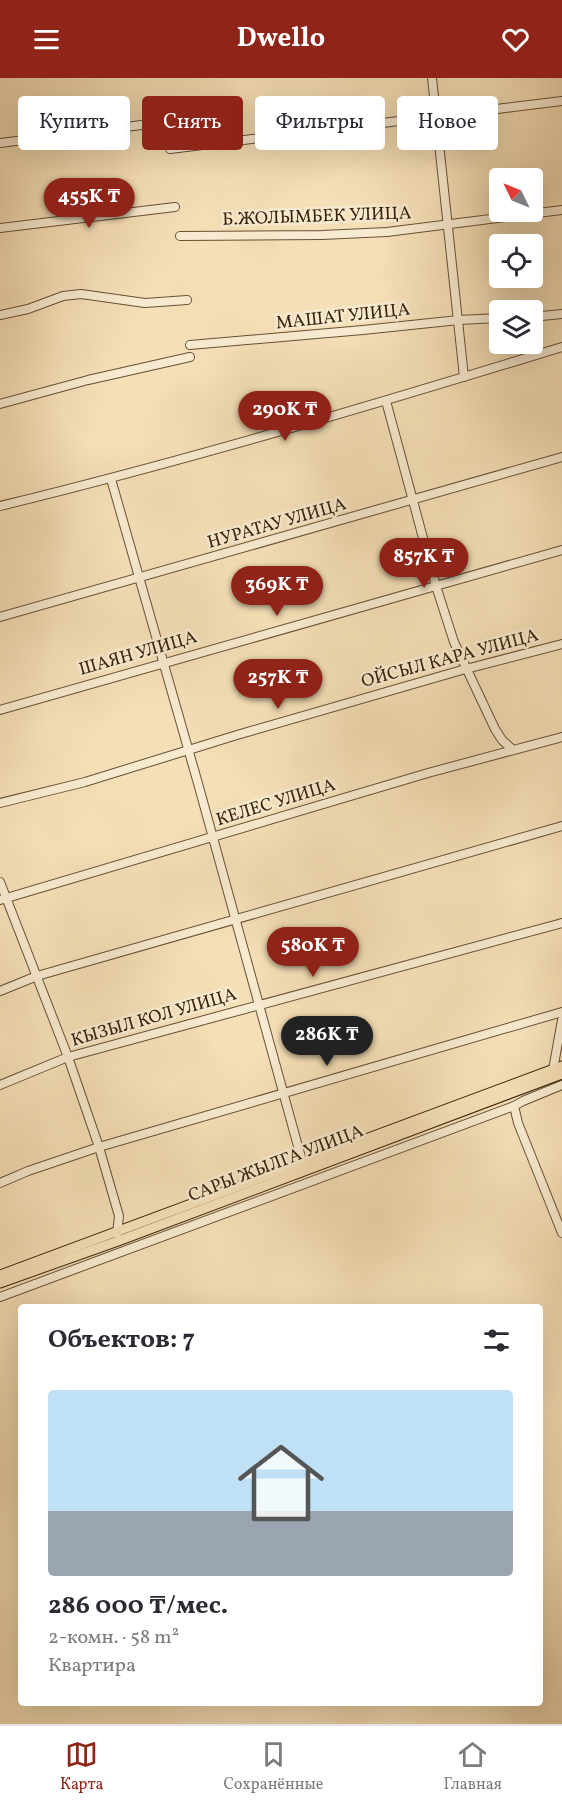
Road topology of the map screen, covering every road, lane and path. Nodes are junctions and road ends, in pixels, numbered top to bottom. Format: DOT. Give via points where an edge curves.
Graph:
graph roads {
  1 [pos="432,78"];
  2 [pos="433,96"];
  3 [pos="562,101"];
  4 [pos="498,108"];
  5 [pos="397,120"];
  6 [pos="142,125"];
  7 [pos="243,140"];
  8 [pos="0,143"];
  9 [pos="439,150"];
  10 [pos="175,207"];
  11 [pos="562,210"];
  12 [pos="449,224"];
  13 [pos="0,228"];
  14 [pos="180,236"];
  15 [pos="187,300"];
  16 [pos="562,314"];
  17 [pos="0,315"];
  18 [pos="543,316"];
  19 [pos="489,319"];
  20 [pos="459,320"];
  21 [pos="190,345"];
  22 [pos="562,347"];
  23 [pos="190,357"];
  24 [pos="464,377"];
  25 [pos="386,401"];
  26 [pos="0,404"];
  27 [pos="562,457"];
  28 [pos="111,479"];
  29 [pos="412,501"];
  30 [pos="0,506"];
  31 [pos="562,550"];
  32 [pos="139,579"];
  33 [pos="436,586"];
  34 [pos="0,617"];
  35 [pos="562,644"];
  36 [pos="164,663"];
  37 [pos="466,669"];
  38 [pos="0,710"];
  39 [pos="562,737"];
  40 [pos="188,749"];
  41 [pos="513,750"];
  42 [pos="0,802"];
  43 [pos="562,826"];
  44 [pos="212,838"];
  45 [pos="0,882"];
  46 [pos="3,899"];
  47 [pos="235,919"];
  48 [pos="562,923"];
  49 [pos="37,976"];
  50 [pos="0,991"];
  51 [pos="259,1004"];
  52 [pos="562,1012"];
  53 [pos="562,1020"];
  54 [pos="68,1057"];
  55 [pos="559,1070"];
  56 [pos="0,1085"];
  57 [pos="562,1085"];
  58 [pos="283,1094"];
  59 [pos="514,1106"];
  60 [pos="99,1147"];
  61 [pos="303,1167"];
  62 [pos="0,1183"];
  63 [pos="562,1233"];
  64 [pos="117,1237"];
  65 [pos="0,1275"];
  66 [pos="0,1283"];
  67 [pos="0,1297"];
  1 -- 2 [label="street"];
  3 -- 4 [label="street"];
  5 -- 7 [label="street"];
  6 -- 8 [label="street"];
  9 -- 12 [label="street"];
  10 -- 13 [label="street"];
  11 -- 12 [label="street, Б.ЖОЛЫМБЕК УЛИЦА"];
  12 -- 14 [label="street, Б.ЖОЛЫМБЕК УЛИЦА" via="344,234"];
  12 -- 20 [label="street"];
  15 -- 17 [label="street" via="145,303 81,294"];
  16 -- 18 [label="street"];
  19 -- 20 [label="street, МАШАТ УЛИЦА"];
  20 -- 21 [label="street, МАШАТ УЛИЦА"];
  20 -- 24 [label="street"];
  22 -- 24 [label="street"];
  23 -- 26 [label="street"];
  24 -- 25 [label="street"];
  25 -- 28 [label="street"];
  25 -- 29 [label="street"];
  27 -- 29 [label="street, НУРАТАУ УЛИЦА"];
  28 -- 30 [label="street"];
  28 -- 32 [label="street"];
  29 -- 32 [label="street, НУРАТАУ УЛИЦА"];
  29 -- 33 [label="street"];
  31 -- 33 [label="street, ШАЯН УЛИЦА"];
  32 -- 34 [label="street, НУРАТАУ УЛИЦА"];
  32 -- 36 [label="street"];
  33 -- 36 [label="street, ШАЯН УЛИЦА"];
  33 -- 37 [label="street"];
  35 -- 37 [label="street, ОЙСЫЛ КАРА УЛИЦА"];
  36 -- 38 [label="street, ШАЯН УЛИЦА"];
  36 -- 40 [label="street"];
  37 -- 40 [label="street, ОЙСЫЛ КАРА УЛИЦА"];
  37 -- 41 [label="street" via="495,729"];
  39 -- 41 [label="street, КЕЛЕС УЛИЦА"];
  40 -- 42 [label="street, ОЙСЫЛ КАРА УЛИЦА" via="85,782"];
  40 -- 44 [label="street"];
  41 -- 44 [label="street, КЕЛЕС УЛИЦА"];
  43 -- 47 [label="street"];
  44 -- 46 [label="street, КЕЛЕС УЛИЦА"];
  44 -- 47 [label="street"];
  45 -- 46 [label="street"];
  46 -- 49 [label="street"];
  47 -- 49 [label="street"];
  47 -- 51 [label="street"];
  48 -- 51 [label="street, КЫЗЫЛ КОЛ УЛИЦА"];
  49 -- 50 [label="street"];
  49 -- 54 [label="street"];
  51 -- 54 [label="street, КЫЗЫЛ КОЛ УЛИЦА"];
  51 -- 58 [label="street"];
  52 -- 58 [label="street"];
  53 -- 55 [label="street"];
  54 -- 56 [label="street, КЫЗЫЛ КОЛ УЛИЦА"];
  54 -- 60 [label="street"];
  55 -- 61 [label="main road, САРЫ ЖЫЛГА УЛИЦА"];
  57 -- 59 [label="street"];
  58 -- 60 [label="street"];
  58 -- 61 [label="street"];
  59 -- 63 [label="street"];
  59 -- 67 [label="street"];
  60 -- 62 [label="street"];
  60 -- 64 [label="street" via="119,1216"];
  61 -- 64 [label="main road, САРЫ ЖЫЛГА УЛИЦА"];
  64 -- 65 [label="main road, САРЫ ЖЫЛГА УЛИЦА"];
  64 -- 66 [label="main road, САРЫ ЖЫЛГА УЛИЦА"];
}
